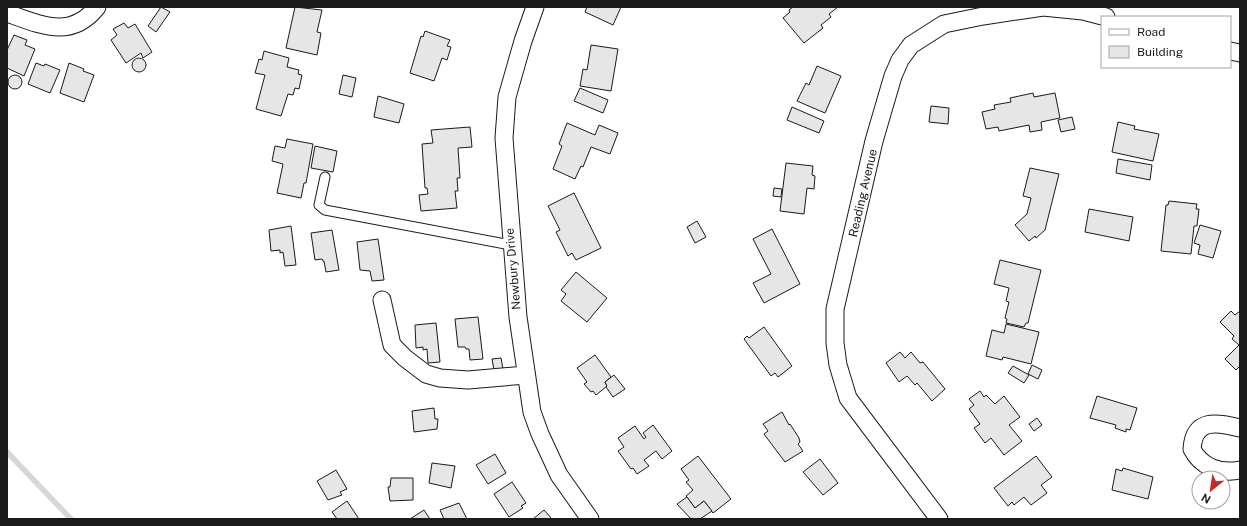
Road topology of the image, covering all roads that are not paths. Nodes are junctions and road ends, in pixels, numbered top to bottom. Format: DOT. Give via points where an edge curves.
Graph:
graph roads {
  1 [pos="98,7"];
  2 [pos="535,7"];
  3 [pos="7,13"];
  4 [pos="1102,16"];
  5 [pos="325,177"];
  6 [pos="511,245"];
  7 [pos="382,300"];
  8 [pos="526,375"];
  9 [pos="1240,428"];
  10 [pos="1240,470"];
  11 [pos="590,519"];
  12 [pos="939,519"];
  1 -- 3 [label="street" via="79,24 67,27 34,22"];
  2 -- 6 [label="street, Newbury Drive" via="520,48 507,97 504,138"];
  4 -- 12 [label="street, Reading Avenue" via="1083,11 1043,7 944,24 912,45 900,60 893,76 874,141 838,295 835,309 835,343 838,365 848,398"];
  5 -- 6 [label="lane" via="319,204 325,210"];
  6 -- 8 [label="street, Newbury Drive"];
  7 -- 8 [label="street" via="392,345 426,374 468,380"];
  8 -- 11 [label="street, Newbury Drive" via="532,412 540,434 559,475"];
  9 -- 10 [label="street" via="1225,424 1203,426 1196,432 1192,449 1195,456 1206,466 1217,470"];
}
